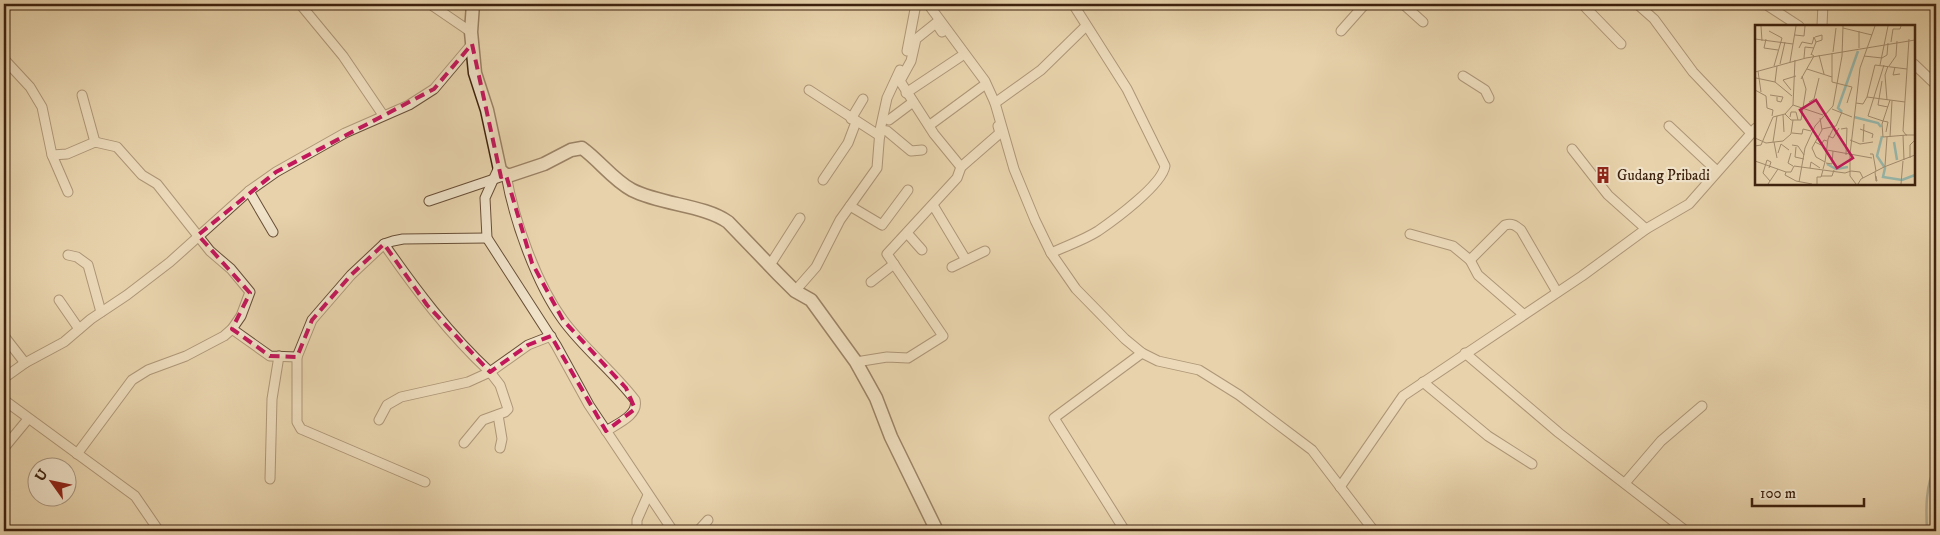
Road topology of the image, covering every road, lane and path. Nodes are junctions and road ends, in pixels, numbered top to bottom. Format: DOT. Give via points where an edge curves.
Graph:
graph roads {
  1 [pos="300,4"];
  2 [pos="430,4"];
  3 [pos="473,4"];
  4 [pos="916,4"];
  5 [pos="928,4"];
  6 [pos="1073,4"];
  7 [pos="1365,4"];
  8 [pos="1403,4"];
  9 [pos="1637,4"];
  10 [pos="1765,4"];
  11 [pos="1824,4"];
  12 [pos="1586,8"];
  13 [pos="1423,22"];
  14 [pos="1797,25"];
  15 [pos="1822,25"];
  16 [pos="1086,26"];
  17 [pos="1341,31"];
  18 [pos="471,38"];
  19 [pos="1621,44"];
  20 [pos="960,57"];
  21 [pos="4,59"];
  22 [pos="1915,65"];
  23 [pos="1463,76"];
  24 [pos="1936,85"];
  25 [pos="983,86"];
  26 [pos="809,90"];
  27 [pos="906,93"];
  28 [pos="82,96"];
  29 [pos="1489,98"];
  30 [pos="862,99"];
  31 [pos="913,102"];
  32 [pos="995,103"];
  33 [pos="383,115"];
  34 [pos="854,120"];
  35 [pos="889,120"];
  36 [pos="930,125"];
  37 [pos="1669,126"];
  38 [pos="1754,130"];
  39 [pos="880,133"];
  40 [pos="95,142"];
  41 [pos="922,150"];
  42 [pos="1572,150"];
  43 [pos="52,155"];
  44 [pos="961,167"];
  45 [pos="503,171"];
  46 [pos="1716,171"];
  47 [pos="494,180"];
  48 [pos="823,180"];
  49 [pos="908,190"];
  50 [pos="249,191"];
  51 [pos="68,192"];
  52 [pos="429,201"];
  53 [pos="933,205"];
  54 [pos="850,206"];
  55 [pos="800,218"];
  56 [pos="1646,230"];
  57 [pos="273,232"];
  58 [pos="907,233"];
  59 [pos="1410,234"];
  60 [pos="198,235"];
  61 [pos="487,238"];
  62 [pos="384,244"];
  63 [pos="922,250"];
  64 [pos="985,251"];
  65 [pos="1051,253"];
  66 [pos="68,255"];
  67 [pos="966,260"];
  68 [pos="1470,260"];
  69 [pos="894,264"];
  70 [pos="770,265"];
  71 [pos="952,267"];
  72 [pos="871,282"];
  73 [pos="796,291"];
  74 [pos="1557,292"];
  75 [pos="60,300"];
  76 [pos="101,312"];
  77 [pos="1524,314"];
  78 [pos="79,329"];
  79 [pos="232,329"];
  80 [pos="4,336"];
  81 [pos="551,336"];
  82 [pos="1142,353"];
  83 [pos="1465,353"];
  84 [pos="278,356"];
  85 [pos="298,357"];
  86 [pos="856,362"];
  87 [pos="25,363"];
  88 [pos="490,372"];
  89 [pos="4,378"];
  90 [pos="1423,382"];
  91 [pos="4,400"];
  92 [pos="1702,406"];
  93 [pos="498,415"];
  94 [pos="28,419"];
  95 [pos="379,420"];
  96 [pos="606,431"];
  97 [pos="464,443"];
  98 [pos="4,448"];
  99 [pos="500,448"];
  100 [pos="78,454"];
  101 [pos="1532,464"];
  102 [pos="270,480"];
  103 [pos="425,482"];
  104 [pos="1624,482"];
  105 [pos="1340,486"];
  106 [pos="648,495"];
  107 [pos="708,520"];
  108 [pos="159,531"];
  109 [pos="637,531"];
  110 [pos="674,531"];
  111 [pos="698,531"];
  112 [pos="937,531"];
  113 [pos="1125,531"];
  114 [pos="1374,531"];
  115 [pos="1686,531"];
  1 -- 33 [label="street" via="343,56"];
  2 -- 18 [label="street"];
  3 -- 18 [label="street"];
  4 -- 39 [label="street" via="905,59 887,98"];
  5 -- 32 [label="street" via="985,81"];
  6 -- 16 [label="street"];
  7 -- 17 [label="street"];
  8 -- 13 [label="street"];
  9 -- 38 [label="street" via="1654,19 1693,72"];
  10 -- 14 [label="street"];
  11 -- 15 [label="street"];
  12 -- 19 [label="street"];
  16 -- 32 [label="street" via="1041,70"];
  16 -- 65 [label="street" via="1127,90 1165,166 1164,172 1136,201 1096,232"];
  18 -- 33 [label="street" via="434,89"];
  18 -- 45 [label="street" via="476,73"];
  20 -- 25 [label="street"];
  20 -- 27 [label="street"];
  20 -- 27 [label="street" via="936,24 916,40 900,79"];
  21 -- 43 [label="street" via="30,87 42,107"];
  22 -- 24 [label="street"];
  23 -- 29 [label="street" via="1486,90"];
  25 -- 36 [label="street"];
  25 -- 44 [label="street" via="1000,133"];
  26 -- 34 [label="street"];
  27 -- 31 [label="street"];
  28 -- 40 [label="street"];
  30 -- 34 [label="street"];
  31 -- 35 [label="street"];
  31 -- 36 [label="street"];
  32 -- 65 [label="street" via="1014,169"];
  33 -- 50 [label="street" via="276,172"];
  34 -- 39 [label="street"];
  34 -- 48 [label="street" via="848,143"];
  36 -- 44 [label="street"];
  37 -- 46 [label="street"];
  38 -- 46 [label="street"];
  39 -- 41 [label="street" via="887,131 911,151"];
  39 -- 54 [label="street" via="877,168"];
  40 -- 43 [label="street" via="68,154"];
  40 -- 60 [label="street" via="117,147 142,175 158,184"];
  42 -- 56 [label="street" via="1608,196"];
  43 -- 51 [label="street"];
  44 -- 53 [label="street" via="957,178"];
  45 -- 47 [label="street"];
  45 -- 70 [label="street" via="532,168 582,148 632,190 660,201 720,216"];
  45 -- 96 [label="street" via="532,263 563,320 635,400 633,413"];
  46 -- 56 [label="street" via="1689,204"];
  47 -- 52 [label="street"];
  47 -- 61 [label="street" via="485,198"];
  49 -- 54 [label="street" via="884,224 879,225"];
  50 -- 57 [label="street"];
  50 -- 60 [label="street"];
  53 -- 58 [label="street"];
  53 -- 67 [label="street"];
  54 -- 73 [label="street" via="816,267"];
  55 -- 70 [label="street"];
  56 -- 74 [label="street"];
  58 -- 63 [label="street"];
  58 -- 69 [label="street" via="887,254"];
  59 -- 68 [label="street" via="1453,246"];
  60 -- 76 [label="street" via="170,262"];
  60 -- 79 [label="street" via="250,292"];
  61 -- 62 [label="street" via="403,238"];
  61 -- 81 [label="street"];
  62 -- 85 [label="street" via="351,275 312,320"];
  62 -- 88 [label="street" via="427,305 464,348"];
  64 -- 67 [label="street"];
  65 -- 82 [label="street" via="1082,296"];
  66 -- 76 [label="street" via="88,265"];
  67 -- 71 [label="street"];
  68 -- 74 [label="street" via="1505,225 1511,223 1516,225"];
  68 -- 77 [label="street" via="1478,275"];
  69 -- 72 [label="street"];
  69 -- 86 [label="street" via="943,336 908,358 887,357"];
  70 -- 73 [label="street"];
  73 -- 86 [label="street" via="820,310"];
  74 -- 77 [label="street"];
  75 -- 78 [label="street"];
  76 -- 78 [label="street"];
  77 -- 83 [label="street"];
  78 -- 87 [label="street" via="64,342"];
  79 -- 84 [label="street" via="259,350"];
  79 -- 100 [label="street" via="215,342 132,380"];
  80 -- 87 [label="street"];
  81 -- 88 [label="street" via="528,345"];
  81 -- 96 [label="street" via="588,405"];
  82 -- 105 [label="street" via="1158,361 1199,370 1239,395 1312,450"];
  82 -- 113 [label="street" via="1054,418"];
  83 -- 90 [label="street"];
  83 -- 104 [label="street" via="1559,433"];
  84 -- 85 [label="street"];
  84 -- 102 [label="street" via="272,398"];
  85 -- 103 [label="street" via="297,422 301,429"];
  86 -- 112 [label="street"];
  87 -- 89 [label="street"];
  88 -- 93 [label="street" via="500,384 508,404 505,412"];
  88 -- 95 [label="street" via="468,382 401,397 387,406"];
  90 -- 101 [label="street" via="1488,436"];
  90 -- 105 [label="street" via="1392,408"];
  91 -- 94 [label="street"];
  92 -- 104 [label="street" via="1661,440"];
  93 -- 97 [label="street" via="483,420"];
  93 -- 99 [label="street" via="502,439"];
  94 -- 98 [label="street"];
  94 -- 100 [label="street"];
  96 -- 106 [label="street"];
  100 -- 108 [label="street" via="135,496"];
  104 -- 115 [label="street"];
  105 -- 114 [label="street"];
  106 -- 109 [label="street" via="637,520"];
  106 -- 110 [label="street"];
  107 -- 111 [label="street"];
}
